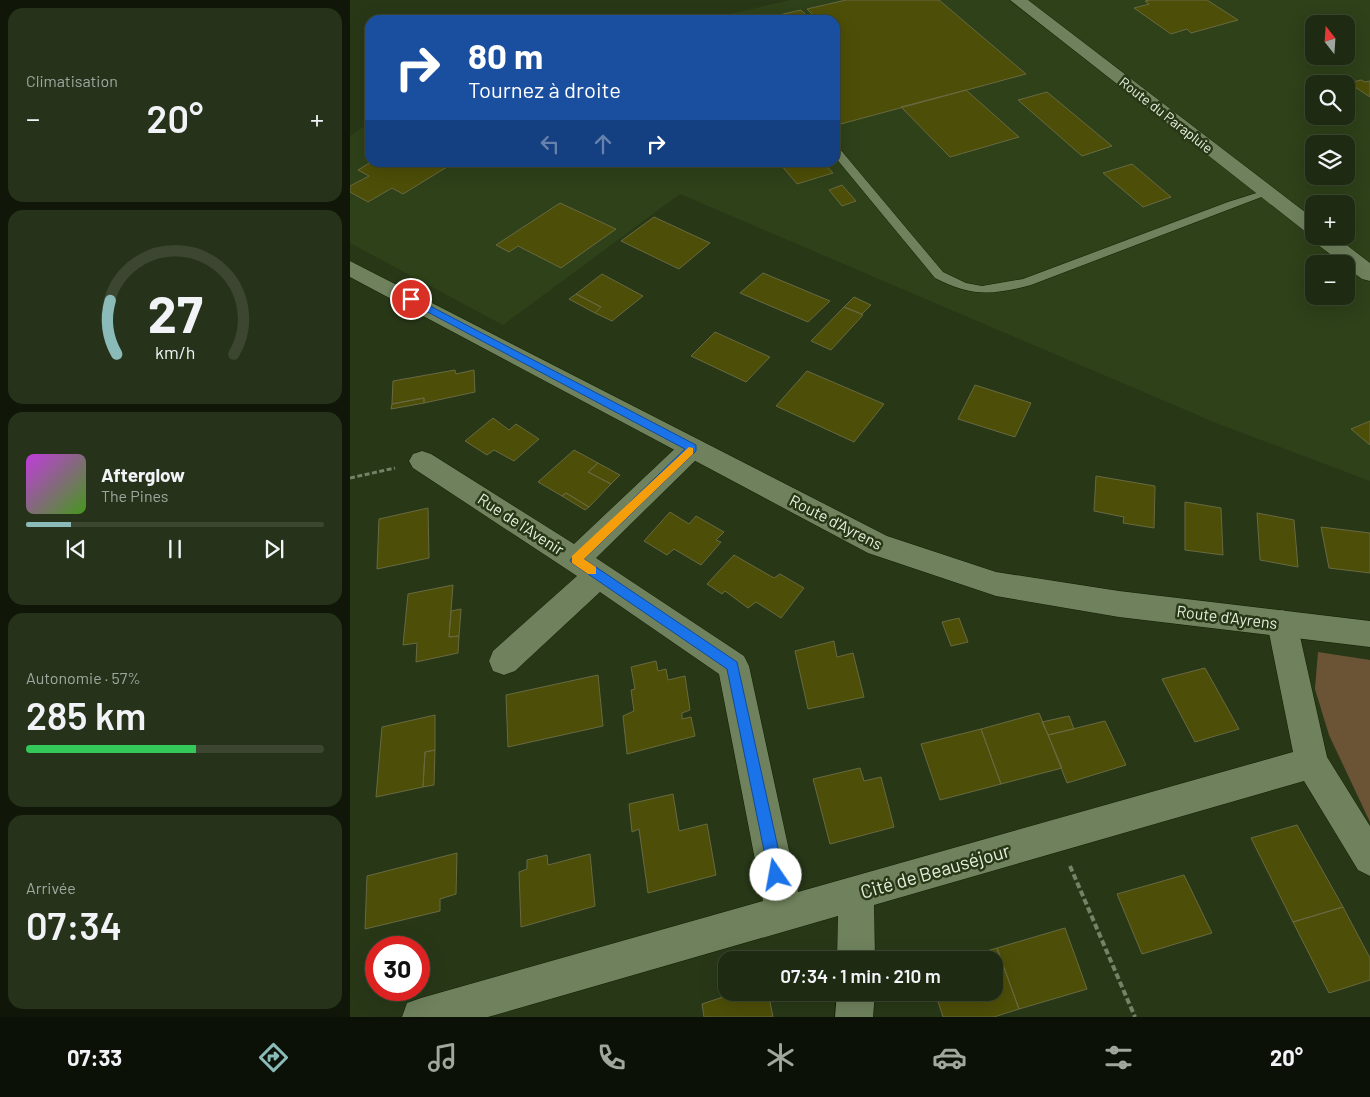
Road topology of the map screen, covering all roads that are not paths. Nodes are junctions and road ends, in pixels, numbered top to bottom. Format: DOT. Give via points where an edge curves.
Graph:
graph roads {
  1 [pos="1018,0"];
  2 [pos="840,156"];
  3 [pos="1266,193"];
  4 [pos="1305,223"];
  5 [pos="1333,245"];
  6 [pos="353,271"];
  7 [pos="1370,274"];
  8 [pos="692,448"];
  9 [pos="422,461"];
  10 [pos="587,567"];
  11 [pos="1282,623"];
  12 [pos="1370,634"];
  13 [pos="504,661"];
  14 [pos="1312,764"];
  15 [pos="1370,858"];
  16 [pos="856,893"];
  17 [pos="784,913"];
  18 [pos="856,951"];
  19 [pos="855,1001"];
  20 [pos="421,1017"];
  21 [pos="854,1017"];
  1 -- 3 [label="street, Route du Parapluie"];
  2 -- 3 [label="lane" via="939,275 962,288 993,291 1027,282"];
  3 -- 4 [label="street, Route du Parapluie"];
  5 -- 7 [label="street"];
  6 -- 8 [label="street, Route d'Ayrens"];
  8 -- 10 [label="street"];
  8 -- 11 [label="street, Route d'Ayrens" via="878,545 996,584 1119,604"];
  9 -- 10 [label="street, Rue de l'Avenir"];
  10 -- 13 [label="street"];
  10 -- 17 [label="street, Rue de l'Avenir" via="733,666"];
  11 -- 12 [label="street, Route d'Ayrens"];
  11 -- 14 [label="street"];
  14 -- 15 [label="street"];
  14 -- 16 [label="street, Cité de Beauséjour"];
  16 -- 17 [label="street, Cité de Beauséjour"];
  16 -- 18 [label="street"];
  17 -- 20 [label="street, Cité de Beauséjour"];
  19 -- 21 [label="street"];
}
